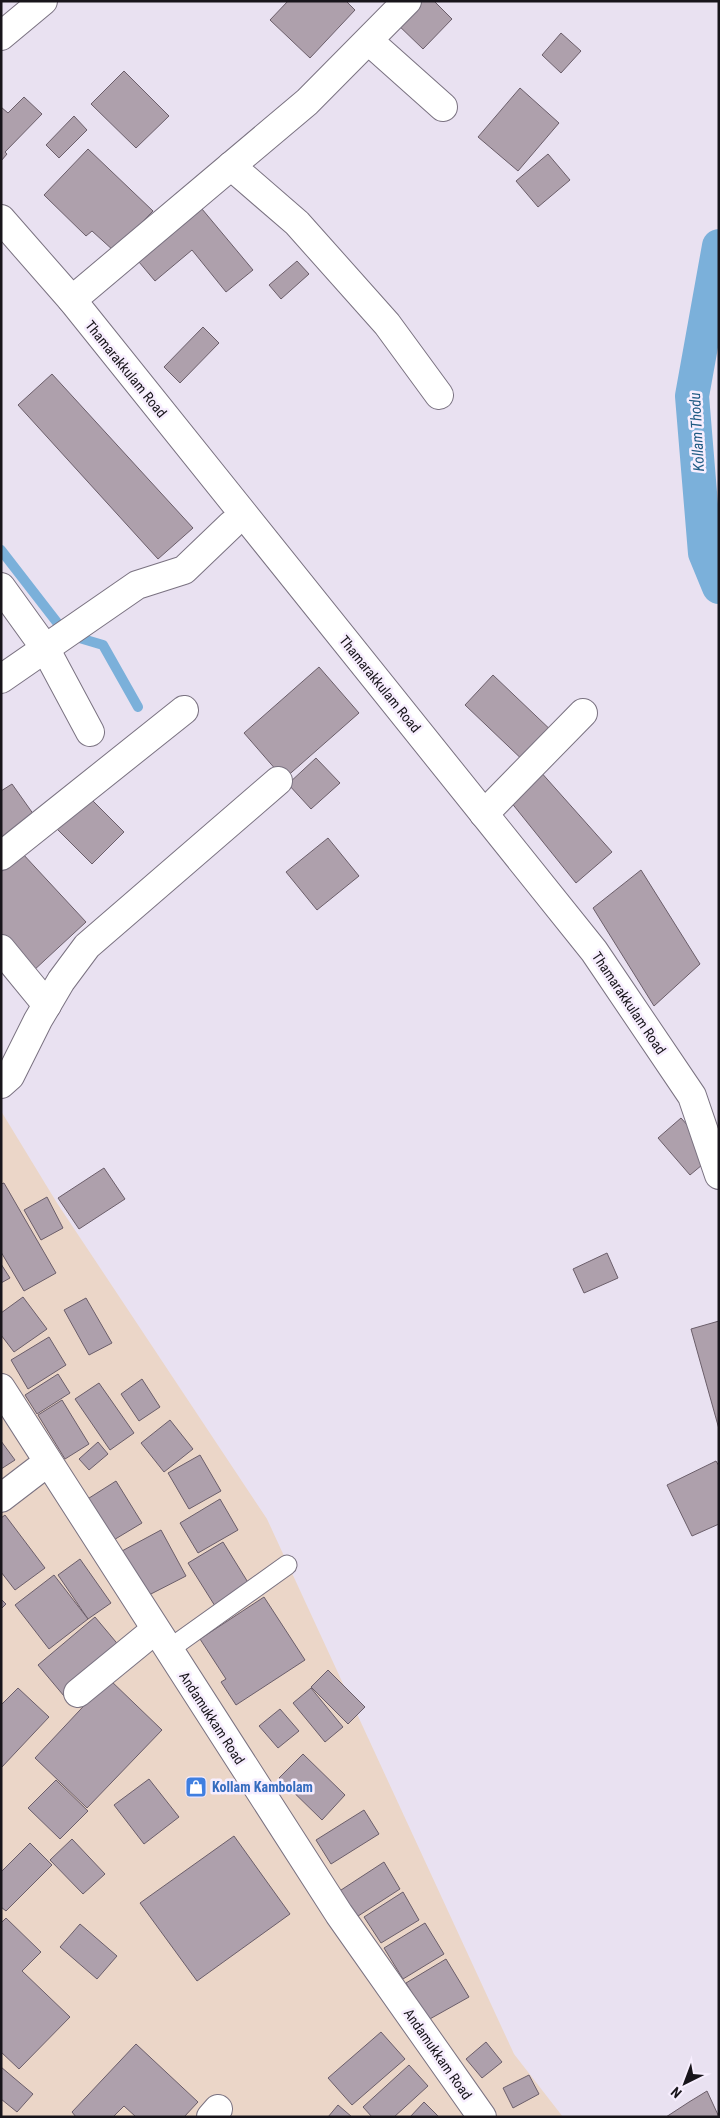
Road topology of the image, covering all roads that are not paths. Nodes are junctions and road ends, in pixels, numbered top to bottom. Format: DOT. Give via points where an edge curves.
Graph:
graph roads {
  1 [pos="42,1"];
  2 [pos="407,1"];
  3 [pos="1,36"];
  4 [pos="369,41"];
  5 [pos="442,107"];
  6 [pos="231,166"];
  7 [pos="1,219"];
  8 [pos="72,300"];
  9 [pos="439,394"];
  10 [pos="231,525"];
  11 [pos="1,587"];
  12 [pos="44,648"];
  13 [pos="1,679"];
  14 [pos="184,710"];
  15 [pos="583,713"];
  16 [pos="90,732"];
  17 [pos="278,780"];
  18 [pos="484,814"];
  19 [pos="1,856"];
  20 [pos="1,949"];
  21 [pos="46,1005"];
  22 [pos="1,1084"];
  23 [pos="719,1175"];
  24 [pos="1,1388"];
  25 [pos="48,1462"];
  26 [pos="1,1498"];
  27 [pos="287,1565"];
  28 [pos="161,1640"];
  29 [pos="78,1693"];
  30 [pos="482,2117"];
  1 -- 3 [label="street"];
  2 -- 4 [label="street"];
  4 -- 5 [label="street"];
  4 -- 6 [label="street" via="307,102"];
  6 -- 8 [label="street"];
  6 -- 9 [label="street" via="297,223 387,324"];
  7 -- 8 [label="street, Thamarakkulam Road"];
  8 -- 18 [label="street, Thamarakkulam Road"];
  10 -- 12 [label="street" via="184,570 138,585"];
  11 -- 12 [label="street"];
  12 -- 13 [label="street"];
  12 -- 16 [label="street"];
  14 -- 19 [label="street"];
  15 -- 18 [label="street"];
  17 -- 21 [label="street" via="87,946"];
  18 -- 23 [label="street, Thamarakkulam Road" via="594,951 692,1096"];
  20 -- 21 [label="street"];
  21 -- 22 [label="street" via="10,1076"];
  24 -- 25 [label="street, Andamukkam Road"];
  25 -- 26 [label="street"];
  25 -- 28 [label="street, Andamukkam Road"];
  27 -- 28 [label="lane"];
  28 -- 29 [label="street"];
  28 -- 30 [label="street, Andamukkam Road" via="339,1914"];
}
